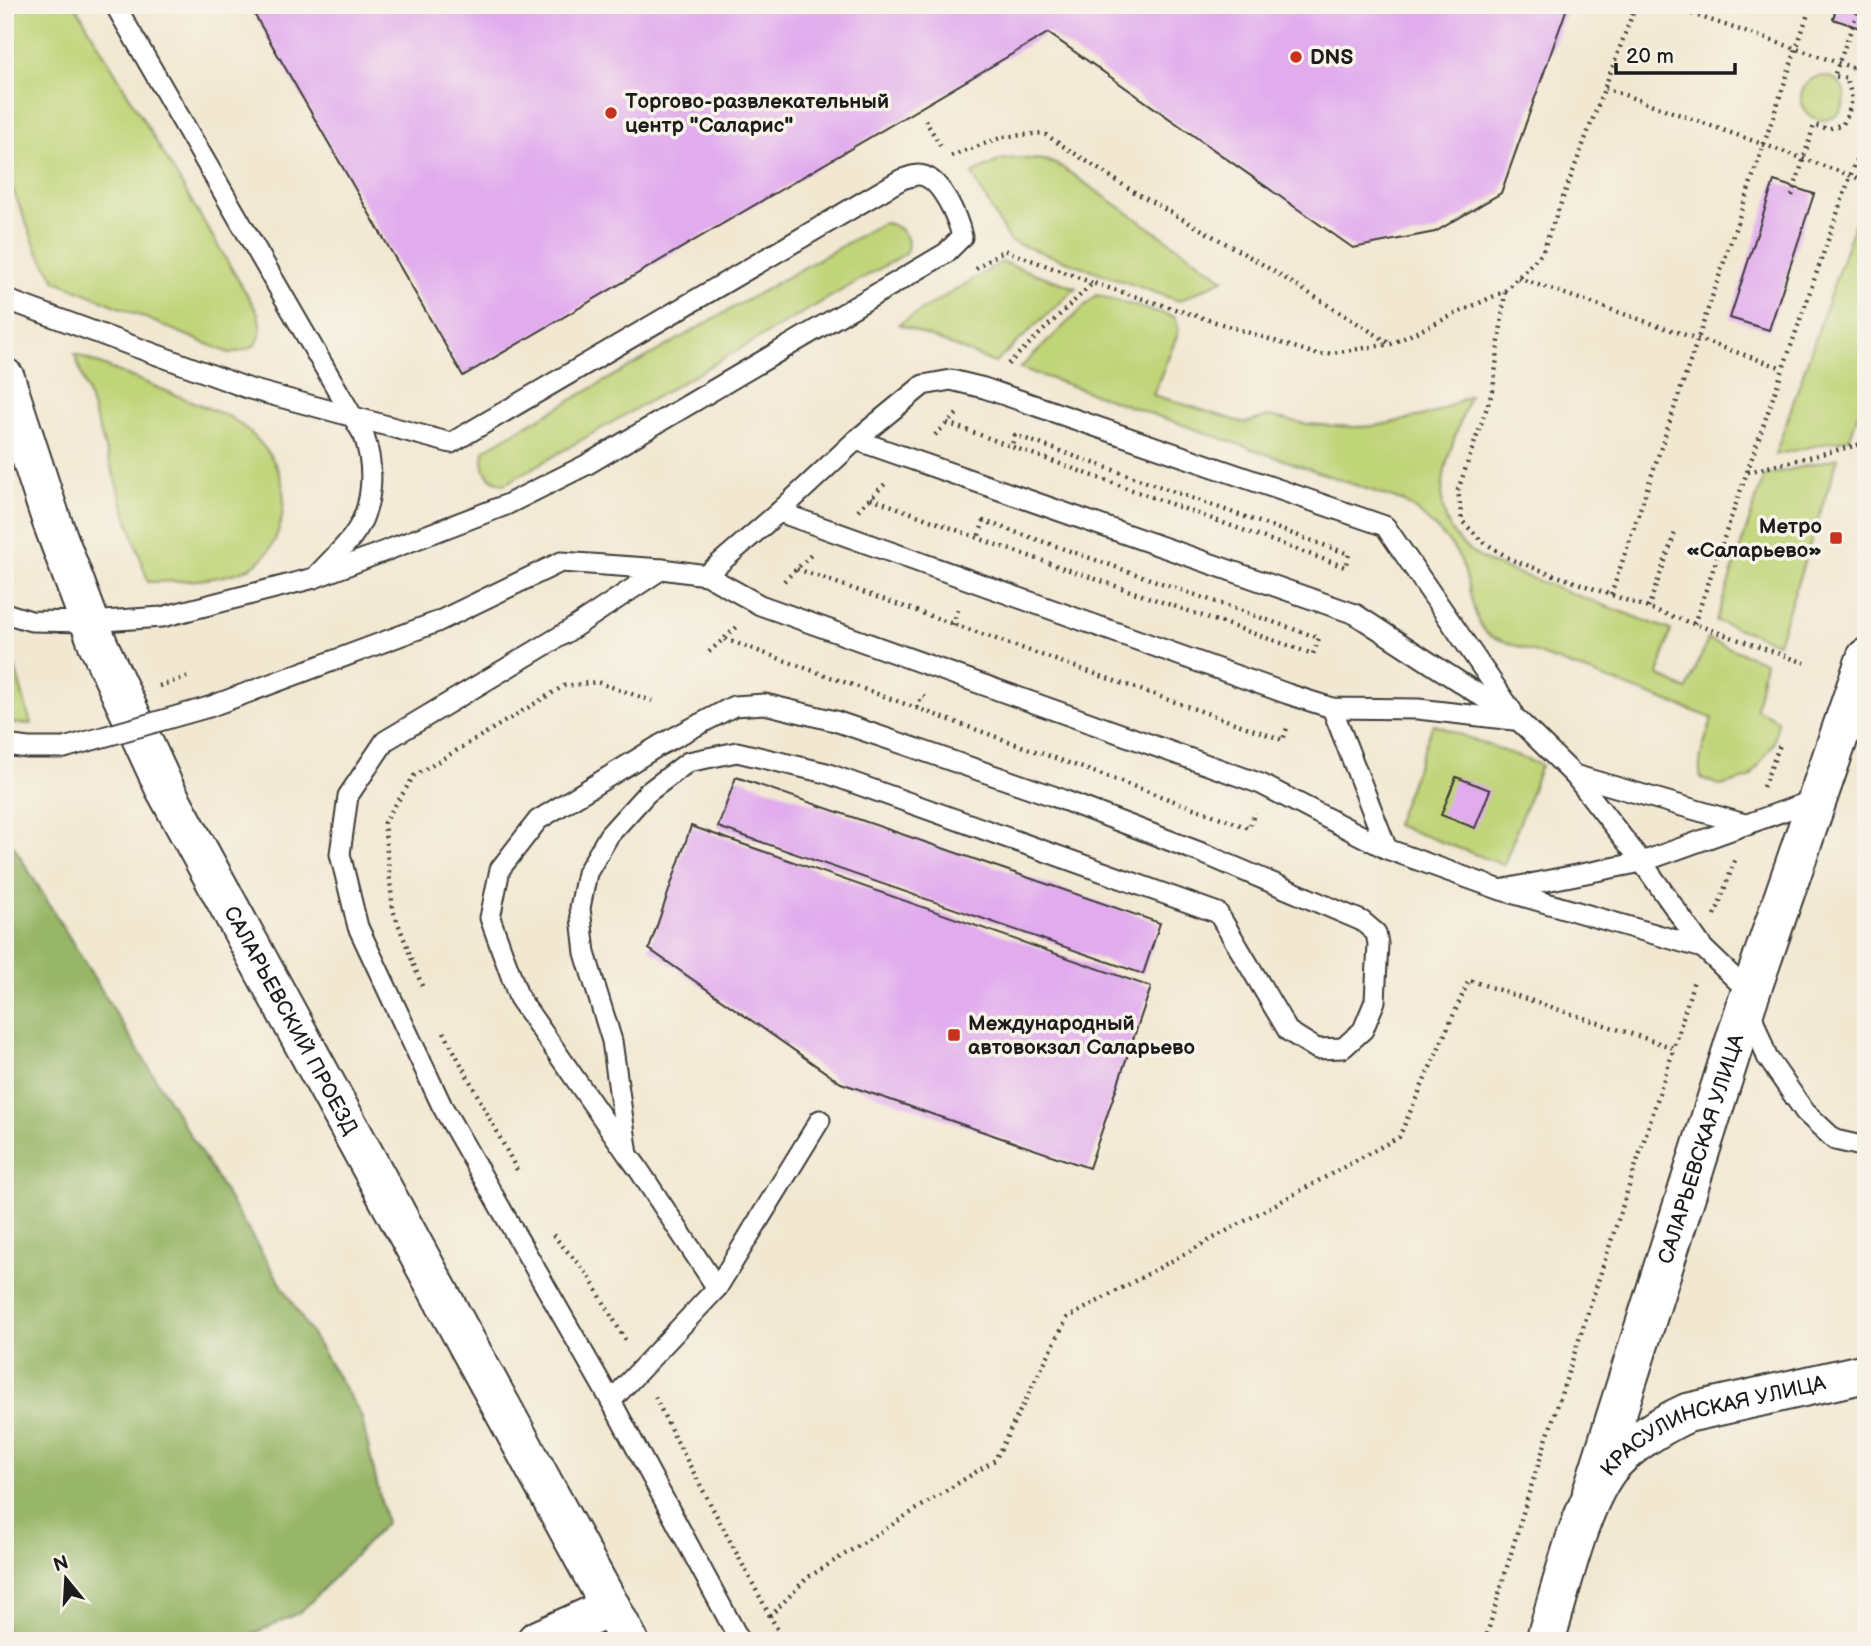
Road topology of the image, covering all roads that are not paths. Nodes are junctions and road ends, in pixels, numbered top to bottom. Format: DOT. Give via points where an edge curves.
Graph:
graph roads {
  1 [pos="115,5"];
  2 [pos="5,299"];
  3 [pos="5,378"];
  4 [pos="351,416"];
  5 [pos="856,440"];
  6 [pos="779,512"];
  7 [pos="662,569"];
  8 [pos="706,575"];
  9 [pos="314,578"];
  10 [pos="5,613"];
  11 [pos="89,622"];
  12 [pos="1866,658"];
  13 [pos="1332,708"];
  14 [pos="1518,720"];
  15 [pos="5,745"];
  16 [pos="1574,775"];
  17 [pos="1817,799"];
  18 [pos="1748,825"];
  19 [pos="1387,849"];
  20 [pos="1642,862"];
  21 [pos="1501,890"];
  22 [pos="1703,948"];
  23 [pos="1749,998"];
  24 [pos="820,1121"];
  25 [pos="1866,1147"];
  26 [pos="628,1155"];
  27 [pos="717,1288"];
  28 [pos="1866,1373"];
  29 [pos="611,1401"];
  30 [pos="1586,1510"];
  31 [pos="611,1607"];
  32 [pos="536,1641"];
  33 [pos="629,1641"];
  34 [pos="740,1641"];
  35 [pos="1545,1641"];
  1 -- 4 [label="lane"];
  2 -- 4 [label="lane" via="250,389"];
  3 -- 11 [label="street, САЛАРЬЕВСКИЙ ПРОЕЗД"];
  4 -- 9 [label="lane" via="371,456 369,494 354,535"];
  4 -- 9 [label="lane" via="451,443 902,179 920,175 936,183 958,221 962,237 946,253 586,465 506,505"];
  5 -- 6 [label="lane"];
  5 -- 14 [label="lane" via="1355,614"];
  5 -- 14 [label="lane" via="923,385 951,380 1385,526"];
  6 -- 8 [label="lane"];
  6 -- 13 [label="lane"];
  7 -- 8 [label="lane"];
  7 -- 15 [label="lane, bridge" via="561,562 437,622 209,707 64,748"];
  7 -- 29 [label="lane" via="384,741 348,796 340,854 358,927 442,1106"];
  8 -- 19 [label="lane" via="760,605 1261,784"];
  9 -- 11 [label="lane" via="162,617"];
  10 -- 11 [label="lane" via="31,621"];
  11 -- 31 [label="street, САЛАРЬЕВСКИЙ ПРОЕЗД" via="164,787"];
  12 -- 17 [label="street, САЛАРЬЕВСКАЯ УЛИЦА"];
  13 -- 14 [label="lane" via="1418,709"];
  13 -- 19 [label="lane"];
  14 -- 16 [label="lane"];
  16 -- 18 [label="lane"];
  16 -- 20 [label="lane"];
  17 -- 18 [label="lane"];
  17 -- 23 [label="street, САЛАРЬЕВСКАЯ УЛИЦА"];
  18 -- 20 [label="lane"];
  19 -- 21 [label="lane"];
  20 -- 21 [label="lane"];
  20 -- 22 [label="lane"];
  21 -- 22 [label="lane"];
  22 -- 23 [label="lane"];
  23 -- 25 [label="lane" via="1767,1057 1805,1112 1835,1140"];
  23 -- 30 [label="street, САЛАРЬЕВСКАЯ УЛИЦА"];
  24 -- 27 [label="lane"];
  26 -- 26 [label="lane" via="612,1041 584,953 580,908 587,873 609,835 647,793 688,762 737,752 827,773 1218,913 1288,1031 1317,1049 1343,1048 1363,1030 1375,1001 1376,933 1362,921 1054,796 835,721 765,704 734,706 538,820 500,869 489,918 519,998"];
  26 -- 27 [label="lane"];
  27 -- 29 [label="lane"];
  28 -- 30 [label="street, КРАСУЛИНСКАЯ УЛИЦА" via="1687,1413 1660,1425 1609,1468"];
  29 -- 34 [label="lane"];
  30 -- 35 [label="street, САЛАРЬЕВСКАЯ УЛИЦА"];
  31 -- 32 [label="street"];
  31 -- 33 [label="street, САЛАРЬЕВСКИЙ ПРОЕЗД"];
}
